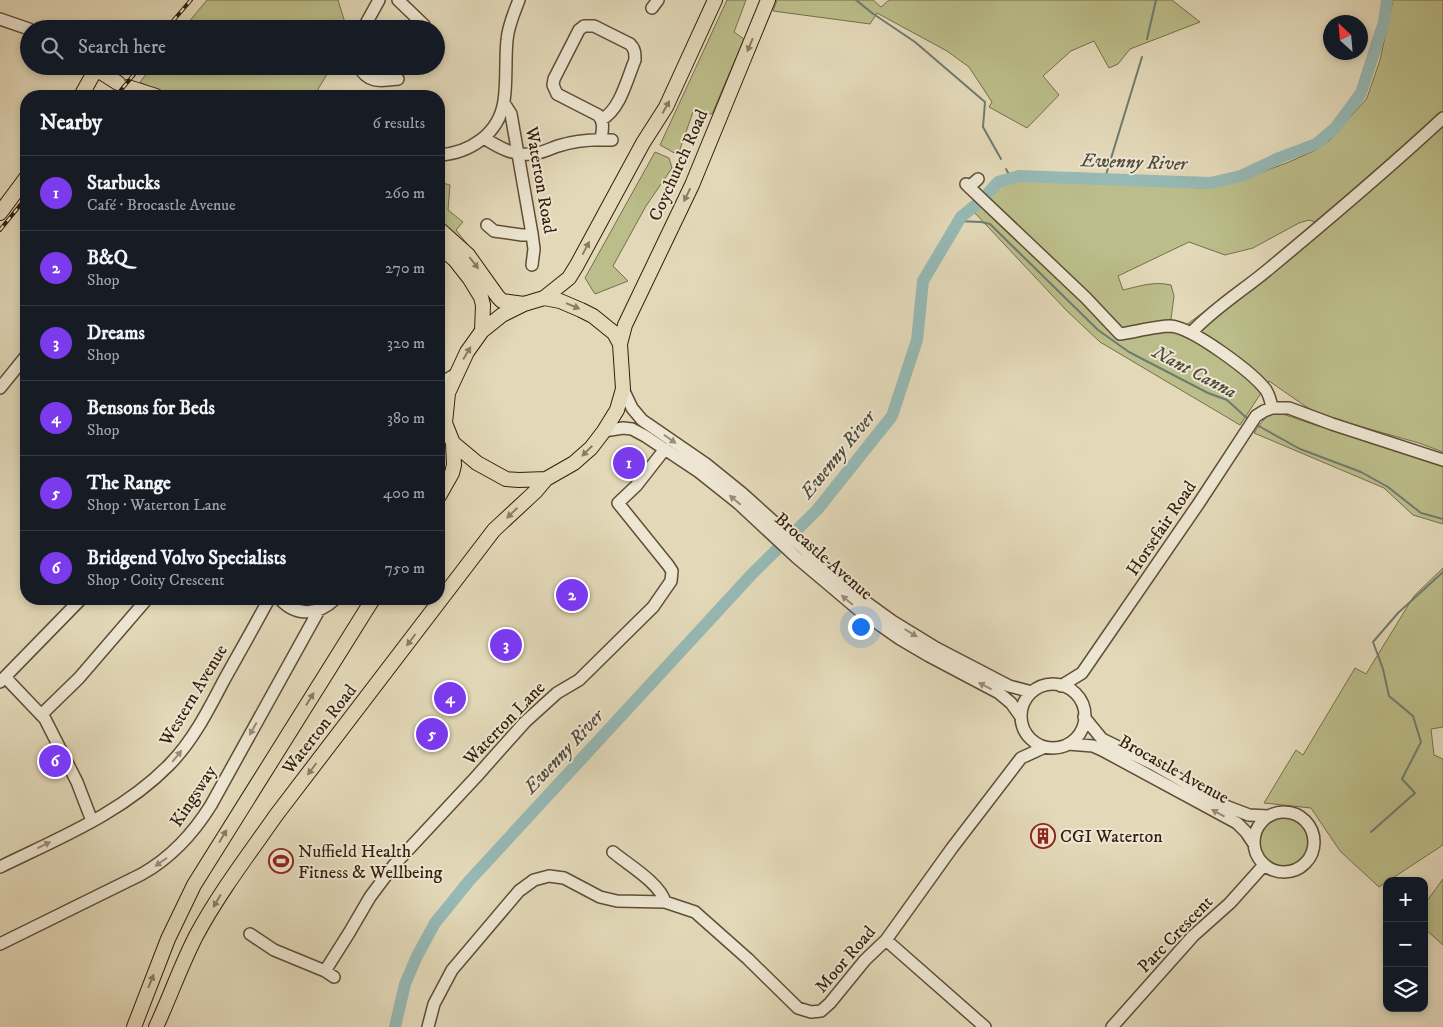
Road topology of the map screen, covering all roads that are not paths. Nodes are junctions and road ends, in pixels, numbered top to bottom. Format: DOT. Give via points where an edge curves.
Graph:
graph roads {
  1 [pos="379,0"];
  2 [pos="398,0"];
  3 [pos="519,0"];
  4 [pos="715,0"];
  5 [pos="768,0"];
  6 [pos="0,19"];
  7 [pos="368,20"];
  8 [pos="419,20"];
  9 [pos="20,27"];
  10 [pos="91,75"];
  11 [pos="106,75"];
  12 [pos="366,75"];
  13 [pos="398,79"];
  14 [pos="84,90"];
  15 [pos="138,90"];
  16 [pos="504,103"];
  17 [pos="1443,118"];
  18 [pos="602,119"];
  19 [pos="484,138"];
  20 [pos="517,153"];
  21 [pos="445,154"];
  22 [pos="972,185"];
  23 [pos="20,186"];
  24 [pos="0,213"];
  25 [pos="487,225"];
  26 [pos="445,234"];
  27 [pos="532,234"];
  28 [pos="445,252"];
  29 [pos="532,265"];
  30 [pos="544,298"];
  31 [pos="524,304"];
  32 [pos="482,331"];
  33 [pos="1190,333"];
  34 [pos="620,344"];
  35 [pos="20,363"];
  36 [pos="456,374"];
  37 [pos="445,380"];
  38 [pos="0,388"];
  39 [pos="624,390"];
  40 [pos="445,406"];
  41 [pos="1272,408"];
  42 [pos="445,425"];
  43 [pos="604,431"];
  44 [pos="453,443"];
  45 [pos="665,448"];
  46 [pos="1443,460"];
  47 [pos="546,479"];
  48 [pos="445,486"];
  49 [pos="775,530"];
  50 [pos="800,553"];
  51 [pos="445,594"];
  52 [pos="75,605"];
  53 [pos="143,605"];
  54 [pos="266,605"];
  55 [pos="287,605"];
  56 [pos="329,605"];
  57 [pos="369,605"];
  58 [pos="437,605"];
  59 [pos="319,610"];
  60 [pos="1082,673"];
  61 [pos="3,679"];
  62 [pos="1061,686"];
  63 [pos="1032,692"];
  64 [pos="1078,697"];
  65 [pos="41,714"];
  66 [pos="1021,717"];
  67 [pos="1084,717"];
  68 [pos="1025,733"];
  69 [pos="1068,744"];
  70 [pos="1045,747"];
  71 [pos="1021,758"];
  72 [pos="1268,816"];
  73 [pos="92,821"];
  74 [pos="1254,844"];
  75 [pos="613,852"];
  76 [pos="1264,865"];
  77 [pos="0,867"];
  78 [pos="664,902"];
  79 [pos="258,934"];
  80 [pos="886,940"];
  81 [pos="0,944"];
  82 [pos="134,1027"];
  83 [pos="156,1027"];
  84 [pos="428,1027"];
  85 [pos="985,1027"];
  86 [pos="1112,1027"];
  1 -- 7 [label="street"];
  2 -- 8 [label="street"];
  3 -- 16 [label="street" via="507,40"];
  30 -- 4 [label="main road, Coychurch Road, one-way" via="569,278 577,265 666,107"];
  5 -- 34 [label="main road, Coychurch Road, one-way" via="692,185 625,325"];
  6 -- 9 [label="street"];
  10 -- 14 [label="main road"];
  11 -- 15 [label="main road"];
  12 -- 13 [label="street" via="377,81"];
  16 -- 19 [label="street" via="501,114"];
  16 -- 20 [label="street, Waterton Road" via="511,114"];
  17 -- 33 [label="street" via="1360,192"];
  18 -- 18 [label="street" via="616,106 635,60 635,50 630,44 589,25 579,30 553,84 557,94"];
  18 -- 20 [label="street" via="606,140 576,141 532,154"];
  19 -- 20 [label="street"];
  19 -- 21 [label="street" via="465,149"];
  20 -- 27 [label="street, Waterton Road"];
  22 -- 33 [label="street" via="1120,334 1171,326"];
  23 -- 24 [label="main road"];
  25 -- 27 [label="street" via="494,231"];
  26 -- 31 [label="main road, one-way" via="468,255 498,298"];
  27 -- 29 [label="street, Waterton Road"];
  28 -- 32 [label="main road" via="460,266 481,297 484,313"];
  30 -- 31 [label="main road"];
  30 -- 34 [label="main road, one-way" via="594,316 614,333"];
  31 -- 32 [label="main road" via="502,315"];
  36 -- 32 [label="main road, one-way"];
  33 -- 41 [label="street" via="1242,367 1266,390"];
  34 -- 39 [label="main road"];
  35 -- 38 [label="street"];
  36 -- 37 [label="street"];
  36 -- 40 [label="main road"];
  39 -- 43 [label="main road"];
  39 -- 49 [label="street, Brocastle Avenue, one-way" via="642,420 743,494"];
  41 -- 46 [label="street" via="1289,408"];
  41 -- 60 [label="street, Horsefair Road" via="1256,416"];
  42 -- 44 [label="main road"];
  43 -- 45 [label="street, Brocastle Avenue" via="632,429"];
  43 -- 47 [label="main road, one-way" via="574,463"];
  44 -- 47 [label="main road" via="477,463 506,479"];
  44 -- 48 [label="main road" via="454,465"];
  49 -- 45 [label="street, Brocastle Avenue, one-way"];
  45 -- 79 [label="street, Waterton Lane" via="636,486 618,503 672,571 671,581 653,607 579,680 557,693 525,722 394,865 370,896 329,974 274,950"];
  47 -- 51 [label="main road, Waterton Road, one-way" via="494,530"];
  49 -- 50 [label="street, Brocastle Avenue"];
  50 -- 63 [label="street, Brocastle Avenue, one-way" via="892,621 936,648 1009,686"];
  66 -- 50 [label="street, Brocastle Avenue, one-way" via="1000,694 900,639 860,611"];
  52 -- 61 [label="street"];
  53 -- 65 [label="street" via="79,678"];
  73 -- 54 [label="street, Western Avenue, one-way" via="140,791 178,755 206,714"];
  55 -- 59 [label="street" via="300,611"];
  56 -- 59 [label="street"];
  82 -- 57 [label="main road, Waterton Road, one-way" via="168,939 194,885"];
  58 -- 83 [label="main road, Waterton Road, one-way" via="228,882 196,936"];
  59 -- 81 [label="street, Kingsway, one-way" via="211,805 178,849 142,874"];
  60 -- 62 [label="street, Horsefair Road"];
  60 -- 64 [label="street, Horsefair Road"];
  61 -- 65 [label="street"];
  62 -- 63 [label="street" via="1046,685"];
  62 -- 64 [label="street"];
  63 -- 66 [label="street" via="1022,708"];
  64 -- 67 [label="street"];
  65 -- 73 [label="street"];
  66 -- 68 [label="street"];
  67 -- 69 [label="street" via="1080,733"];
  67 -- 72 [label="street, Brocastle Avenue" via="1102,738 1228,807 1249,815"];
  68 -- 70 [label="street"];
  68 -- 71 [label="street, Moor Road"];
  69 -- 70 [label="street"];
  74 -- 69 [label="street, Brocastle Avenue, one-way" via="1237,823 1102,750"];
  70 -- 71 [label="street, Moor Road"];
  71 -- 80 [label="street, Moor Road"];
  72 -- 74 [label="street" via="1257,828"];
  72 -- 76 [label="street" via="1284,812 1299,816 1310,828 1314,844 1309,859 1296,870 1280,872"];
  77 -- 73 [label="street, Western Avenue, one-way"];
  74 -- 76 [label="street" via="1255,852"];
  75 -- 78 [label="street" via="656,886"];
  76 -- 86 [label="street, Parc Crescent" via="1230,903 1193,936"];
  78 -- 80 [label="street, Moor Road" via="695,912 798,1008 810,1012 826,1007"];
  78 -- 84 [label="street, Moor Road" via="617,901 600,897 564,878 549,876 534,880 519,891 452,970 434,1004"];
  80 -- 85 [label="street"];
}
